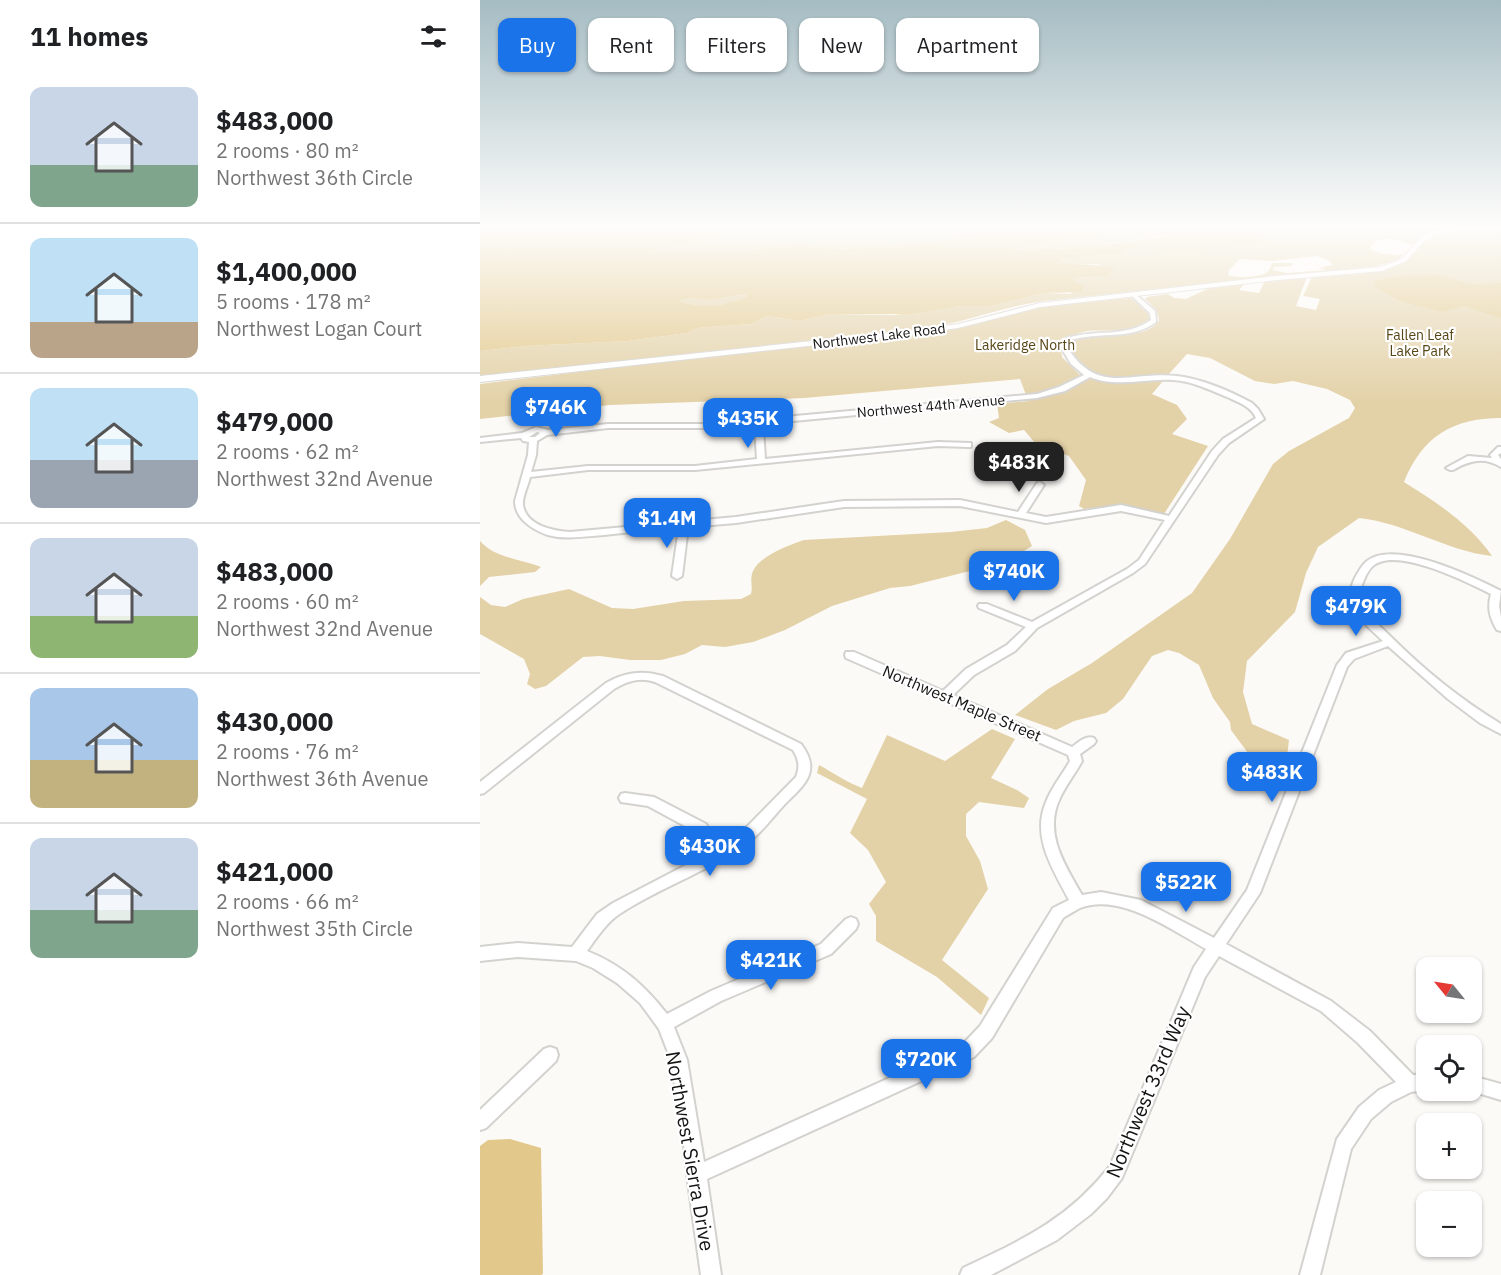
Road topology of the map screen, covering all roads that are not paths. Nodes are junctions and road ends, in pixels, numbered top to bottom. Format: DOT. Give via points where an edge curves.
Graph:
graph roads {
  1 [pos="1218,286"];
  2 [pos="1134,295"];
  3 [pos="1087,376"];
  4 [pos="480,380"];
  5 [pos="770,421"];
  6 [pos="749,422"];
  7 [pos="759,426"];
  8 [pos="545,433"];
  9 [pos="524,435"];
  10 [pos="533,439"];
  11 [pos="480,440"];
  12 [pos="968,445"];
  13 [pos="1501,449"];
  14 [pos="761,461"];
  15 [pos="1499,464"];
  16 [pos="1450,468"];
  17 [pos="527,476"];
  18 [pos="1040,485"];
  19 [pos="1020,516"];
  20 [pos="1172,519"];
  21 [pos="684,526"];
  22 [pos="676,576"];
  23 [pos="1499,593"];
  24 [pos="983,606"];
  25 [pos="1033,626"];
  26 [pos="1501,628"];
  27 [pos="1390,642"];
  28 [pos="850,655"];
  29 [pos="946,695"];
  30 [pos="1501,730"];
  31 [pos="1090,741"];
  32 [pos="1073,752"];
  33 [pos="480,789"];
  34 [pos="625,798"];
  35 [pos="717,855"];
  36 [pos="1078,902"];
  37 [pos="851,924"];
  38 [pos="1216,948"];
  39 [pos="480,954"];
  40 [pos="576,954"];
  41 [pos="665,1024"];
  42 [pos="550,1055"];
  43 [pos="1416,1081"];
  44 [pos="1416,1084"];
  45 [pos="1482,1087"];
  46 [pos="1501,1092"];
  47 [pos="480,1122"];
  48 [pos="696,1175"];
  49 [pos="711,1275"];
  50 [pos="970,1275"];
  51 [pos="1310,1275"];
  1 -- 2 [label="main road, Northwest Lake Road"];
  2 -- 3 [label="street" via="1153,312 1151,324 1129,332 1081,334 1065,343 1074,365"];
  2 -- 4 [label="main road, Northwest Lake Road" via="1027,307 958,326 908,333"];
  3 -- 5 [label="street, Northwest 44th Avenue" via="1037,396"];
  3 -- 20 [label="street" via="1109,380 1186,380 1247,404 1258,413 1260,419 1256,423 1226,441 1215,453"];
  5 -- 6 [label="street, Northwest 44th Avenue" via="759,416"];
  5 -- 7 [label="street, Northwest 44th Avenue"];
  6 -- 7 [label="street, Northwest 44th Avenue"];
  6 -- 8 [label="street, Northwest 44th Avenue" via="624,425"];
  7 -- 14 [label="street"];
  8 -- 9 [label="street, Northwest 44th Avenue" via="536,429"];
  8 -- 10 [label="street, Northwest 44th Avenue"];
  9 -- 10 [label="street"];
  9 -- 11 [label="street, Northwest 44th Avenue"];
  10 -- 17 [label="street"];
  12 -- 14 [label="street" via="938,444"];
  13 -- 15 [label="street" via="1494,453"];
  14 -- 17 [label="street" via="676,468 588,468"];
  15 -- 16 [label="street" via="1468,458"];
  17 -- 21 [label="street" via="519,508 533,525 551,533 591,535"];
  18 -- 19 [label="street"];
  19 -- 20 [label="street" via="1052,519 1121,507"];
  19 -- 21 [label="street" via="960,503 844,504"];
  20 -- 25 [label="street" via="1148,556 1130,571"];
  21 -- 22 [label="street"];
  23 -- 26 [label="street" via="1493,602"];
  23 -- 27 [label="street" via="1454,572 1407,559 1379,559 1363,569 1354,600"];
  24 -- 25 [label="street"];
  25 -- 29 [label="street" via="1011,648 970,672"];
  27 -- 30 [label="street" via="1446,694"];
  27 -- 38 [label="street, Northwest 33rd Way" via="1350,656 1342,665 1253,893"];
  28 -- 29 [label="street, Northwest Maple Street"];
  29 -- 32 [label="street, Northwest Maple Street"];
  31 -- 32 [label="street"];
  32 -- 36 [label="street" via="1076,761 1049,808 1046,836"];
  33 -- 35 [label="street" via="610,686 631,676 650,675 797,747 806,759 801,780 746,837"];
  34 -- 35 [label="street" via="650,801 701,828"];
  35 -- 40 [label="street" via="618,907 602,920"];
  36 -- 38 [label="street" via="1101,898 1141,906"];
  36 -- 48 [label="street" via="1058,914 997,1016 968,1051"];
  37 -- 41 [label="street" via="826,949 716,996"];
  38 -- 43 [label="street" via="1326,1006"];
  38 -- 50 [label="street, Northwest 33rd Way" via="1199,972 1116,1172 1099,1196 1071,1222"];
  39 -- 40 [label="street, Northwest Sierra Drive" via="518,950"];
  40 -- 41 [label="street, Northwest Sierra Drive" via="622,978"];
  41 -- 48 [label="street, Northwest Sierra Drive" via="679,1060"];
  42 -- 47 [label="street"];
  44 -- 51 [label="street" via="1385,1096 1365,1113 1343,1145"];
  45 -- 46 [label="street"];
  48 -- 49 [label="street, Northwest Sierra Drive"];
}
